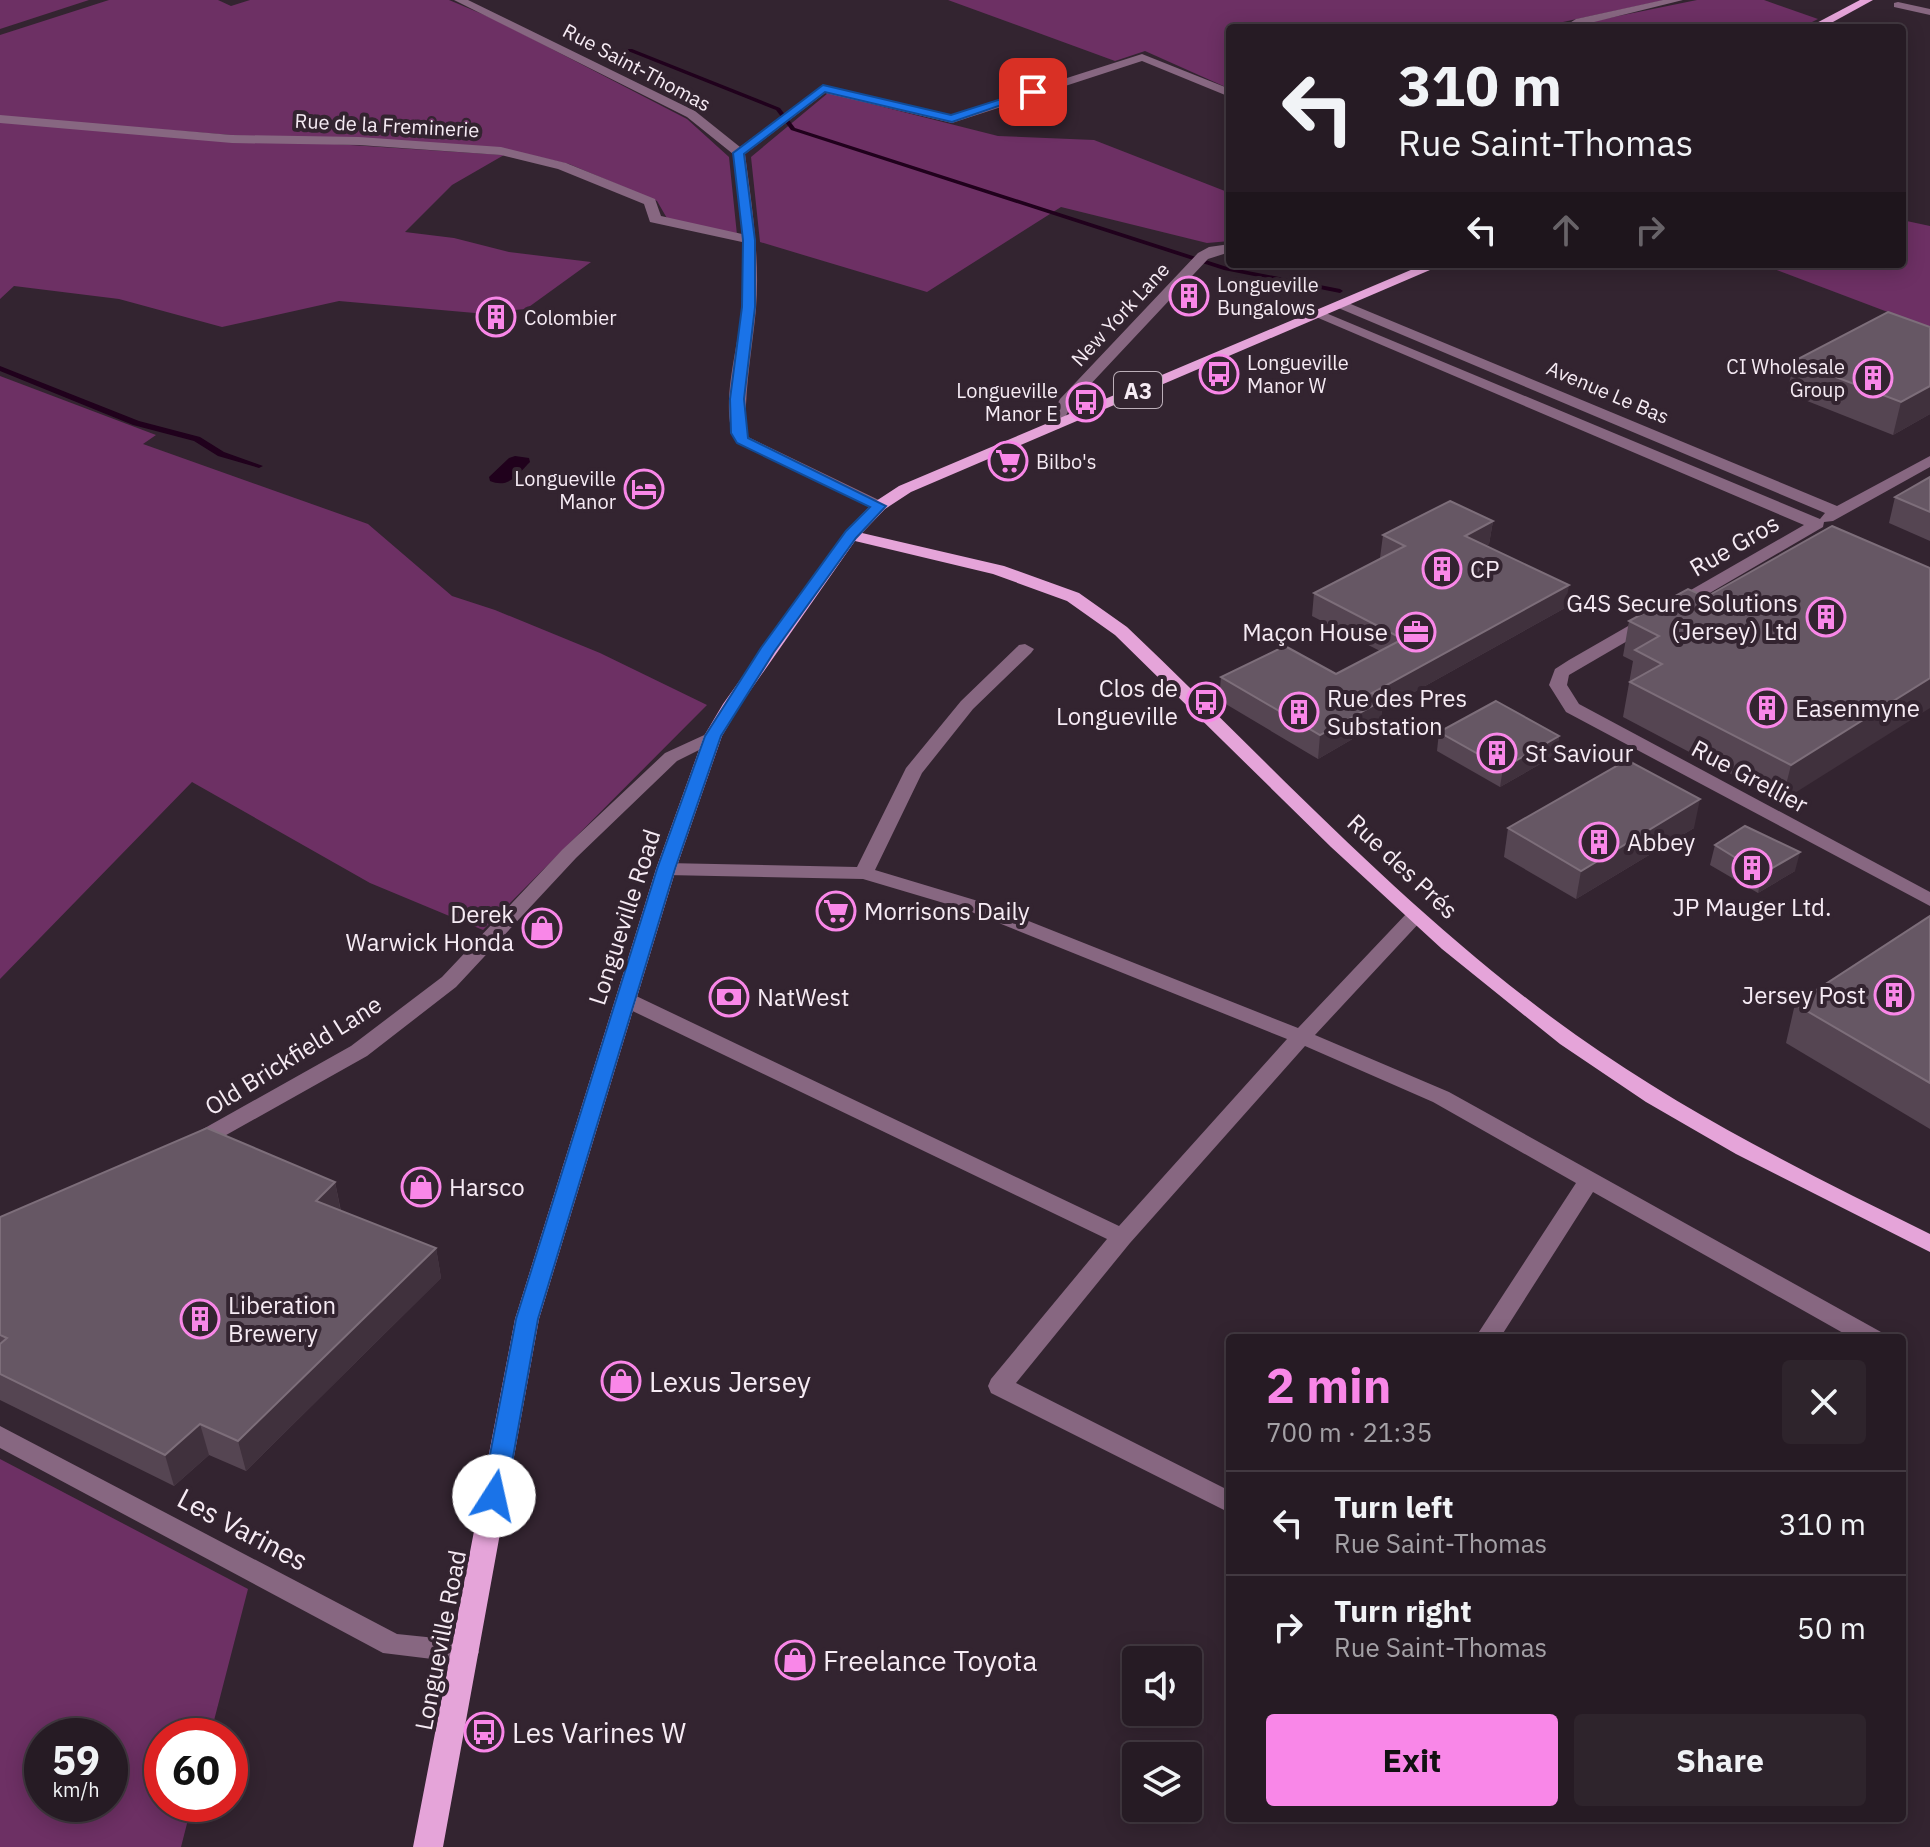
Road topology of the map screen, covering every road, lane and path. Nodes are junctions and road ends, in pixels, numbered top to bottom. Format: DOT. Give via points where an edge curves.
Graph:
graph roads {
  1 [pos="459,0"];
  2 [pos="1678,0"];
  3 [pos="1868,0"];
  4 [pos="1898,5"];
  5 [pos="1930,12"];
  6 [pos="1574,24"];
  7 [pos="1821,24"];
  8 [pos="1226,91"];
  9 [pos="0,119"];
  10 [pos="739,153"];
  11 [pos="749,240"];
  12 [pos="1226,249"];
  13 [pos="1427,268"];
  14 [pos="1341,304"];
  15 [pos="1316,314"];
  16 [pos="1054,426"];
  17 [pos="1930,461"];
  18 [pos="879,506"];
  19 [pos="1837,512"];
  20 [pos="1824,528"];
  21 [pos="851,535"];
  22 [pos="1025,649"];
  23 [pos="1558,685"];
  24 [pos="713,736"];
  25 [pos="666,869"];
  26 [pos="864,873"];
  27 [pos="1930,900"];
  28 [pos="1414,917"];
  29 [pos="625,999"];
  30 [pos="1302,1036"];
  31 [pos="182,1149"];
  32 [pos="1589,1181"];
  33 [pos="1122,1237"];
  34 [pos="1930,1244"];
  35 [pos="1490,1334"];
  36 [pos="1865,1334"];
  37 [pos="0,1436"];
  38 [pos="1226,1501"];
  39 [pos="465,1652"];
  40 [pos="428,1847"];
  1 -- 10 [label="street, Rue Saint-Thomas" via="691,114"];
  2 -- 6 [label="street"];
  3 -- 7 [label="main road"];
  4 -- 5 [label="street"];
  8 -- 10 [label="street" via="1142,57 952,119 823,89"];
  9 -- 11 [label="street, Rue de la Freminerie" via="232,139 501,151 562,166 650,202 655,219"];
  10 -- 11 [label="street"];
  11 -- 18 [label="street" via="738,433 742,440"];
  12 -- 16 [label="street, New York Lane" via="1203,256 1065,402"];
  13 -- 14 [label="main road, Longueville Road / A3"];
  14 -- 15 [label="main road, Longueville Road / A3"];
  14 -- 19 [label="street, Avenue Le Bas"];
  15 -- 16 [label="main road, Longueville Road / A3"];
  15 -- 20 [label="street, Avenue Le Bas"];
  16 -- 18 [label="main road, Longueville Road / A3" via="905,489"];
  17 -- 19 [label="street"];
  18 -- 21 [label="main road, Longueville Road / A3"];
  19 -- 20 [label="street"];
  20 -- 23 [label="street, Rue Gros" via="1575,664 1561,673"];
  21 -- 24 [label="main road, Longueville Road / A3" via="766,651"];
  21 -- 28 [label="main road, Rue des Prés" via="998,570 1073,597 1121,631"];
  22 -- 26 [label="street" via="967,705 913,772"];
  23 -- 27 [label="street, Rue Grellier" via="1572,708"];
  24 -- 25 [label="main road, Longueville Road / A3"];
  24 -- 31 [label="street, Old Brickfield Lane" via="671,757 569,854 449,982 359,1051"];
  25 -- 26 [label="street"];
  25 -- 29 [label="main road, Longueville Road / A3"];
  26 -- 30 [label="street" via="971,905"];
  28 -- 30 [label="street"];
  28 -- 34 [label="main road, Rue des Prés" via="1567,1040 1731,1145"];
  29 -- 33 [label="street"];
  29 -- 39 [label="main road, Longueville Road / A3" via="527,1319"];
  30 -- 32 [label="street" via="1441,1097"];
  30 -- 33 [label="street"];
  32 -- 35 [label="street"];
  32 -- 36 [label="street"];
  33 -- 38 [label="street" via="1000,1386"];
  37 -- 39 [label="street, Les Varines" via="393,1645"];
  39 -- 40 [label="main road, Longueville Road / A3"];
}
